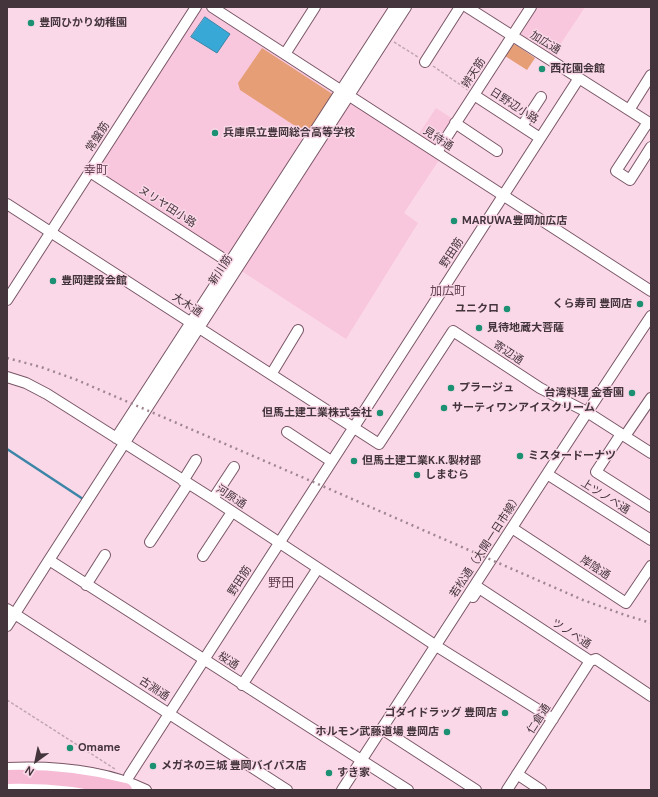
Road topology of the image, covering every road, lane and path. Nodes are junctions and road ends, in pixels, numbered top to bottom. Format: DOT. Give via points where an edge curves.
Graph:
graph roads {
  1 [pos="196,7"];
  2 [pos="212,7"];
  3 [pos="315,7"];
  4 [pos="395,7"];
  5 [pos="406,7"];
  6 [pos="460,7"];
  7 [pos="467,7"];
  8 [pos="531,7"];
  9 [pos="513,36"];
  10 [pos="285,54"];
  11 [pos="425,62"];
  12 [pos="651,75"];
  13 [pos="579,78"];
  14 [pos="345,93"];
  15 [pos="474,95"];
  16 [pos="541,97"];
  17 [pos="629,110"];
  18 [pos="455,123"];
  19 [pos="649,123"];
  20 [pos="522,126"];
  21 [pos="540,138"];
  22 [pos="651,147"];
  23 [pos="497,151"];
  24 [pos="436,152"];
  25 [pos="90,172"];
  26 [pos="503,196"];
  27 [pos="7,204"];
  28 [pos="261,224"];
  29 [pos="51,232"];
  30 [pos="230,263"];
  31 [pos="10,289"];
  32 [pos="651,291"];
  33 [pos="7,300"];
  34 [pos="651,316"];
  35 [pos="195,324"];
  36 [pos="298,330"];
  37 [pos="272,374"];
  38 [pos="7,377"];
  39 [pos="651,398"];
  40 [pos="587,412"];
  41 [pos="354,427"];
  42 [pos="287,432"];
  43 [pos="623,435"];
  44 [pos="120,441"];
  45 [pos="651,453"];
  46 [pos="196,460"];
  47 [pos="332,461"];
  48 [pos="234,467"];
  49 [pos="547,474"];
  50 [pos="186,482"];
  51 [pos="213,499"];
  52 [pos="651,507"];
  53 [pos="232,512"];
  54 [pos="512,528"];
  55 [pos="651,540"];
  56 [pos="150,542"];
  57 [pos="279,543"];
  58 [pos="105,555"];
  59 [pos="204,556"];
  60 [pos="48,560"];
  61 [pos="651,566"];
  62 [pos="318,568"];
  63 [pos="86,584"];
  64 [pos="11,612"];
  65 [pos="7,626"];
  66 [pos="439,648"];
  67 [pos="203,660"];
  68 [pos="590,661"];
  69 [pos="242,685"];
  70 [pos="651,696"];
  71 [pos="7,700"];
  72 [pos="169,714"];
  73 [pos="552,719"];
  74 [pos="382,730"];
  75 [pos="361,761"];
  76 [pos="7,768"];
  77 [pos="115,769"];
  78 [pos="517,774"];
  79 [pos="128,776"];
  80 [pos="7,777"];
  81 [pos="7,786"];
  82 [pos="43,788"];
  83 [pos="80,790"];
  84 [pos="125,790"];
  85 [pos="146,790"];
  86 [pos="287,790"];
  87 [pos="342,790"];
  88 [pos="408,790"];
  89 [pos="476,790"];
  90 [pos="507,790"];
  91 [pos="542,790"];
  1 -- 25 [label="street, 常盤筋"];
  2 -- 10 [label="street, 見待通"];
  3 -- 10 [label="street"];
  4 -- 14 [label="street, 新川筋"];
  5 -- 14 [label="street, 新川筋"];
  6 -- 11 [label="street"];
  7 -- 9 [label="street, 加広通"];
  8 -- 9 [label="street, 辨天筋"];
  9 -- 13 [label="street, 加広通"];
  9 -- 15 [label="street, 辨天筋"];
  10 -- 14 [label="street, 見待通"];
  12 -- 17 [label="street"];
  13 -- 17 [label="street, 加広通"];
  13 -- 21 [label="street, 野田筋"];
  14 -- 24 [label="street, 見待通"];
  14 -- 28 [label="street, 新川筋"];
  15 -- 18 [label="street, 辨天筋"];
  15 -- 20 [label="street, 日野辺小路"];
  16 -- 20 [label="street"];
  17 -- 19 [label="street, 加広通"];
  18 -- 23 [label="street"];
  18 -- 24 [label="street, 辨天筋"];
  19 -- 22 [label="street" via="616,171 630,180"];
  20 -- 21 [label="street, 日野辺小路"];
  21 -- 26 [label="street, 野田筋"];
  24 -- 26 [label="street, 見待通"];
  25 -- 29 [label="street, 常盤筋"];
  25 -- 30 [label="street, ヌリヤ田小路"];
  26 -- 32 [label="street, 見待通"];
  26 -- 41 [label="street, 野田筋"];
  27 -- 29 [label="street, 大木通"];
  28 -- 30 [label="street, 新川筋"];
  28 -- 35 [label="street, 新川筋"];
  29 -- 31 [label="street, 常盤筋"];
  29 -- 35 [label="street, 大木通"];
  30 -- 35 [label="street, 新川筋"];
  31 -- 33 [label="street, 常盤筋"];
  34 -- 40 [label="street, 若松通（大開一日市線）"];
  35 -- 37 [label="street, 大木通"];
  35 -- 44 [label="street, 新川筋"];
  36 -- 37 [label="street"];
  37 -- 41 [label="street, 大木通"];
  38 -- 44 [label="street, 河原通" via="26,383"];
  39 -- 43 [label="street"];
  40 -- 41 [label="street, 寄辺通" via="540,388 453,331 379,444"];
  40 -- 43 [label="street, 寄辺通"];
  40 -- 49 [label="street, 若松通（大開一日市線）"];
  41 -- 47 [label="street, 野田筋"];
  42 -- 47 [label="street"];
  43 -- 45 [label="street, 寄辺通"];
  43 -- 52 [label="street" via="596,472"];
  44 -- 50 [label="street, 河原通"];
  44 -- 60 [label="street, 新川筋"];
  46 -- 50 [label="street"];
  47 -- 57 [label="street, 野田筋"];
  48 -- 51 [label="street"];
  49 -- 54 [label="street, 若松通（大開一日市線）"];
  49 -- 55 [label="street, 上ツノベ通"];
  50 -- 51 [label="street, 河原通"];
  50 -- 56 [label="street"];
  51 -- 53 [label="street, 河原通"];
  53 -- 57 [label="street, 河原通"];
  53 -- 59 [label="street"];
  54 -- 61 [label="street, 岸陰通" via="626,603"];
  54 -- 66 [label="street, 若松通（大開一日市線）"];
  57 -- 62 [label="street, 河原通"];
  57 -- 67 [label="street, 野田筋"];
  58 -- 63 [label="street"];
  60 -- 63 [label="street, 桜通"];
  60 -- 64 [label="street"];
  62 -- 66 [label="street, 河原通"];
  62 -- 69 [label="street"];
  63 -- 67 [label="street, 桜通"];
  64 -- 65 [label="street"];
  64 -- 72 [label="street, 古淵通"];
  66 -- 68 [label="street, ツノベ通" via="479,588"];
  66 -- 73 [label="street, 河原通"];
  66 -- 74 [label="street, 若松通（大開一日市線）"];
  67 -- 69 [label="street, 桜通"];
  67 -- 72 [label="street, 野田筋"];
  68 -- 70 [label="street, ツノベ通" via="596,659"];
  68 -- 73 [label="street, 仁倉通"];
  69 -- 75 [label="street, 桜通"];
  71 -- 77 [label="path"];
  72 -- 79 [label="street, 野田筋"];
  72 -- 86 [label="street, 古淵通"];
  73 -- 78 [label="street, 仁倉通"];
  74 -- 75 [label="street, 若松通（大開一日市線）"];
  74 -- 89 [label="street"];
  75 -- 87 [label="street, 若松通（大開一日市線）"];
  75 -- 88 [label="street, 桜通"];
  76 -- 85 [label="street" via="76,771 116,779"];
  78 -- 90 [label="street, 仁倉通"];
  78 -- 91 [label="street"];
  80 -- 84 [label="highway" via="66,779"];
  81 -- 82 [label="street"];
  82 -- 83 [label="street"];
}
